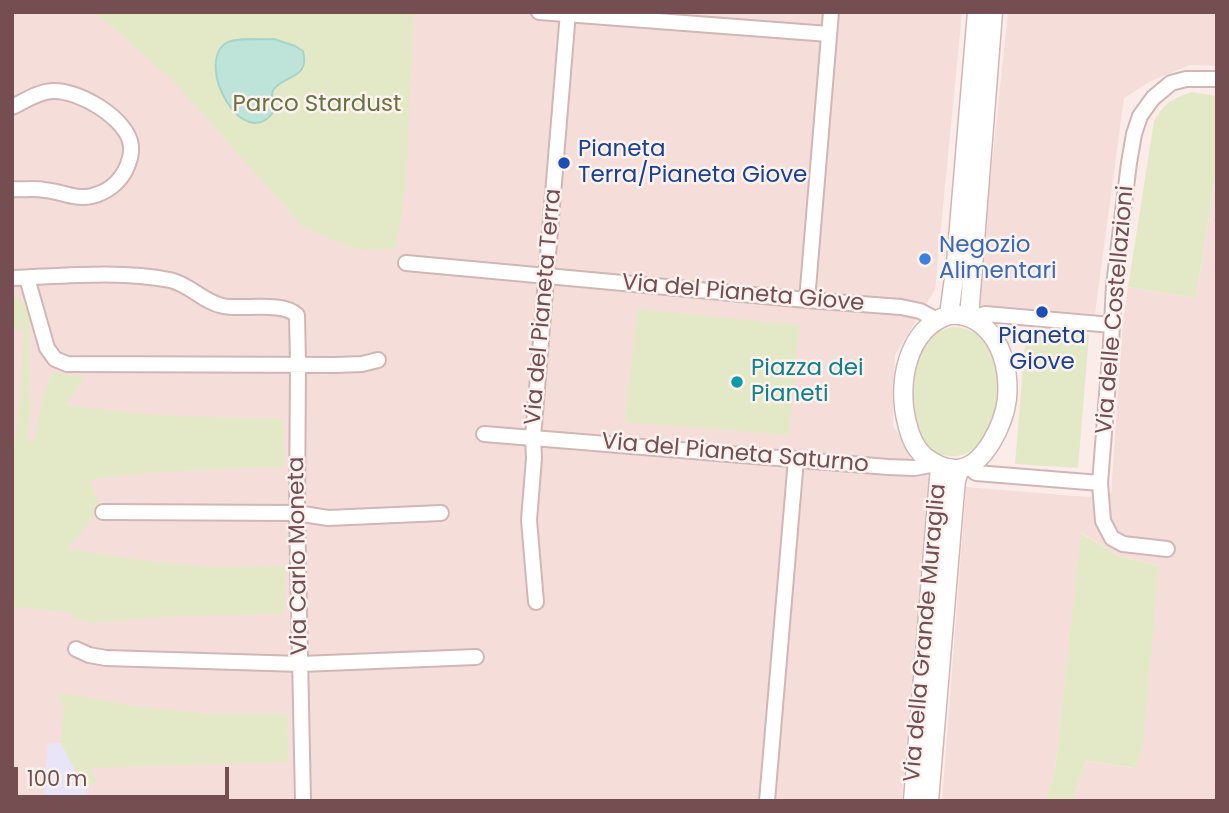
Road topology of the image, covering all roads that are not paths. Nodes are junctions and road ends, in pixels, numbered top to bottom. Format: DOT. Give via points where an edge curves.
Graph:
graph roads {
  1 [pos="539,12"];
  2 [pos="831,12"];
  3 [pos="977,12"];
  4 [pos="993,12"];
  5 [pos="568,14"];
  6 [pos="829,34"];
  7 [pos="1217,79"];
  8 [pos="12,107"];
  9 [pos="12,189"];
  10 [pos="406,263"];
  11 [pos="547,277"];
  12 [pos="20,278"];
  13 [pos="807,300"];
  14 [pos="943,317"];
  15 [pos="970,317"];
  16 [pos="1112,325"];
  17 [pos="378,360"];
  18 [pos="298,364"];
  19 [pos="484,434"];
  20 [pos="533,437"];
  21 [pos="796,459"];
  22 [pos="938,465"];
  23 [pos="963,467"];
  24 [pos="1100,483"];
  25 [pos="103,512"];
  26 [pos="297,513"];
  27 [pos="441,513"];
  28 [pos="1167,549"];
  29 [pos="536,602"];
  30 [pos="76,649"];
  31 [pos="475,657"];
  32 [pos="301,664"];
  33 [pos="303,801"];
  34 [pos="767,801"];
  35 [pos="913,801"];
  36 [pos="929,801"];
  1 -- 5 [label="street"];
  2 -- 6 [label="street"];
  3 -- 14 [label="street" via="956,263"];
  4 -- 15 [label="street"];
  5 -- 6 [label="street"];
  5 -- 11 [label="street, Via del Pianeta Terra"];
  6 -- 13 [label="street"];
  7 -- 16 [label="street, Via delle Costellazioni" via="1171,83 1148,103 1137,122"];
  8 -- 9 [label="street" via="47,91 71,94 114,118 125,130 131,149 118,182 98,194 77,197"];
  10 -- 11 [label="street, Via del Pianeta Giove"];
  11 -- 13 [label="street, Via del Pianeta Giove"];
  11 -- 20 [label="street, Via del Pianeta Terra"];
  12 -- 18 [label="street" via="47,348 64,363"];
  12 -- 18 [label="street, Via Carlo Moneta" via="114,275 167,280 217,304 285,308 298,318"];
  13 -- 14 [label="street, Via del Pianeta Giove" via="901,307"];
  14 -- 15 [label="street"];
  14 -- 22 [label="street, Via della Grande Muraglia" via="916,343 902,387 913,442"];
  15 -- 16 [label="street" via="985,314"];
  15 -- 23 [label="street, Via della Grande Muraglia" via="986,328 999,347 1007,390 995,436 979,458"];
  16 -- 24 [label="street, Via delle Costellazioni"];
  17 -- 18 [label="street" via="349,365"];
  18 -- 26 [label="street, Via Carlo Moneta"];
  19 -- 20 [label="street, Via del Pianeta Saturno"];
  20 -- 21 [label="street, Via del Pianeta Saturno"];
  20 -- 29 [label="street, Via del Pianeta Terra" via="529,520"];
  21 -- 22 [label="street, Via del Pianeta Saturno" via="888,467"];
  21 -- 34 [label="street"];
  22 -- 23 [label="street, Via della Grande Muraglia"];
  22 -- 35 [label="street, Via della Grande Muraglia"];
  23 -- 24 [label="street" via="976,473"];
  23 -- 36 [label="street, Via della Grande Muraglia" via="956,480"];
  24 -- 28 [label="street, Via delle Costellazioni" via="1103,521 1112,538 1129,545"];
  25 -- 26 [label="street"];
  26 -- 27 [label="street" via="328,518"];
  26 -- 32 [label="street, Via Carlo Moneta"];
  30 -- 32 [label="street" via="106,658"];
  31 -- 32 [label="street"];
  32 -- 33 [label="street, Via Carlo Moneta"];
}
